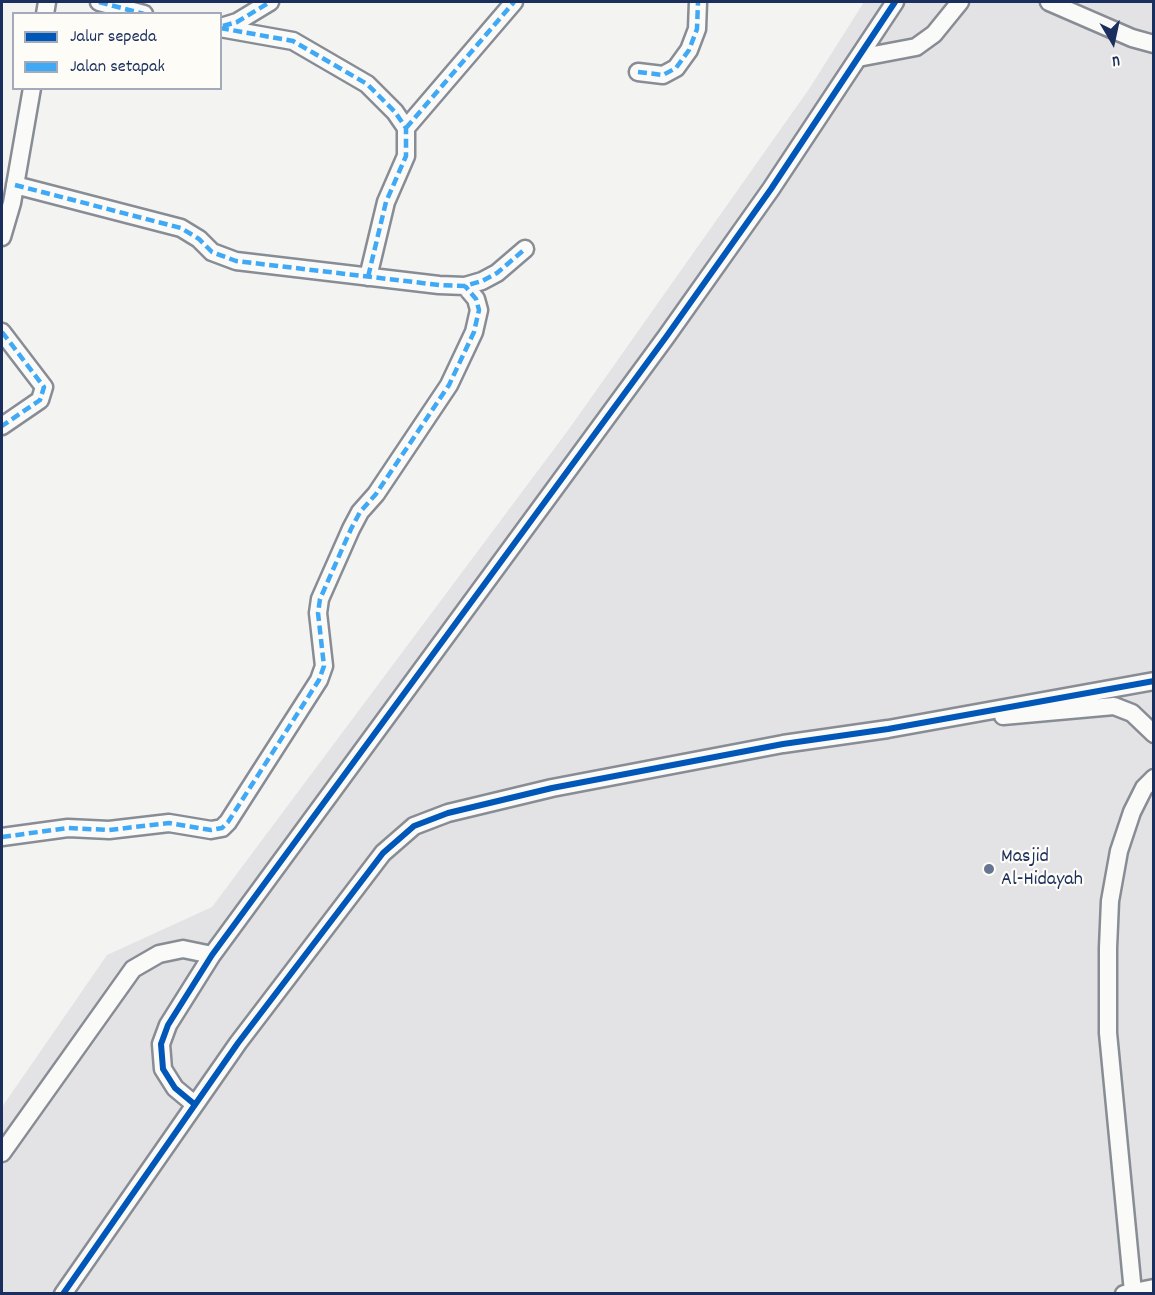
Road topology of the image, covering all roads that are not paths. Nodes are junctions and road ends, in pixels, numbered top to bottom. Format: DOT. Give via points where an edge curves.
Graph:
graph roads {
  1 [pos="99,2"];
  2 [pos="270,2"];
  3 [pos="514,2"];
  4 [pos="698,2"];
  5 [pos="895,2"];
  6 [pos="960,2"];
  7 [pos="1048,2"];
  8 [pos="136,12"];
  9 [pos="222,26"];
  10 [pos="222,27"];
  11 [pos="1154,44"];
  12 [pos="858,58"];
  13 [pos="638,72"];
  14 [pos="32,90"];
  15 [pos="406,128"];
  16 [pos="15,184"];
  17 [pos="2,237"];
  18 [pos="525,249"];
  19 [pos="368,277"];
  20 [pos="465,286"];
  21 [pos="2,332"];
  22 [pos="2,426"];
  23 [pos="1154,681"];
  24 [pos="974,711"];
  25 [pos="1154,734"];
  26 [pos="1154,778"];
  27 [pos="2,837"];
  28 [pos="212,955"];
  29 [pos="194,1103"];
  30 [pos="2,1153"];
  31 [pos="1154,1288"];
  32 [pos="63,1293"];
  33 [pos="1128,1293"];
  1 -- 8 [label="street"];
  2 -- 9 [label="street"];
  3 -- 15 [label="street"];
  4 -- 13 [label="street" via="697,29 676,68 663,75"];
  5 -- 12 [label="street"];
  6 -- 12 [label="street" via="934,34 916,47"];
  7 -- 11 [label="street"];
  10 -- 15 [label="street" via="293,41 368,84"];
  12 -- 28 [label="street" via="673,328"];
  14 -- 16 [label="street"];
  15 -- 19 [label="street" via="406,156 386,202"];
  16 -- 17 [label="street"];
  16 -- 19 [label="street" via="181,228 225,258"];
  18 -- 20 [label="street" via="497,273"];
  19 -- 20 [label="street"];
  20 -- 27 [label="street" via="479,310 474,332 449,385 351,529 320,599 324,666 319,681 228,822 212,830 169,823 109,830 68,828"];
  21 -- 22 [label="street" via="44,387 40,400"];
  23 -- 24 [label="street"];
  24 -- 25 [label="street" via="999,716 1114,706 1132,713"];
  24 -- 29 [label="street" via="552,788 448,813 414,826 382,853"];
  26 -- 33 [label="street" via="1132,812 1119,851 1110,901 1108,1034"];
  28 -- 29 [label="street" via="168,1024 161,1044 163,1069 175,1088"];
  28 -- 30 [label="street" via="183,949 159,954 133,969"];
  29 -- 32 [label="street"];
  31 -- 33 [label="street"];
}
